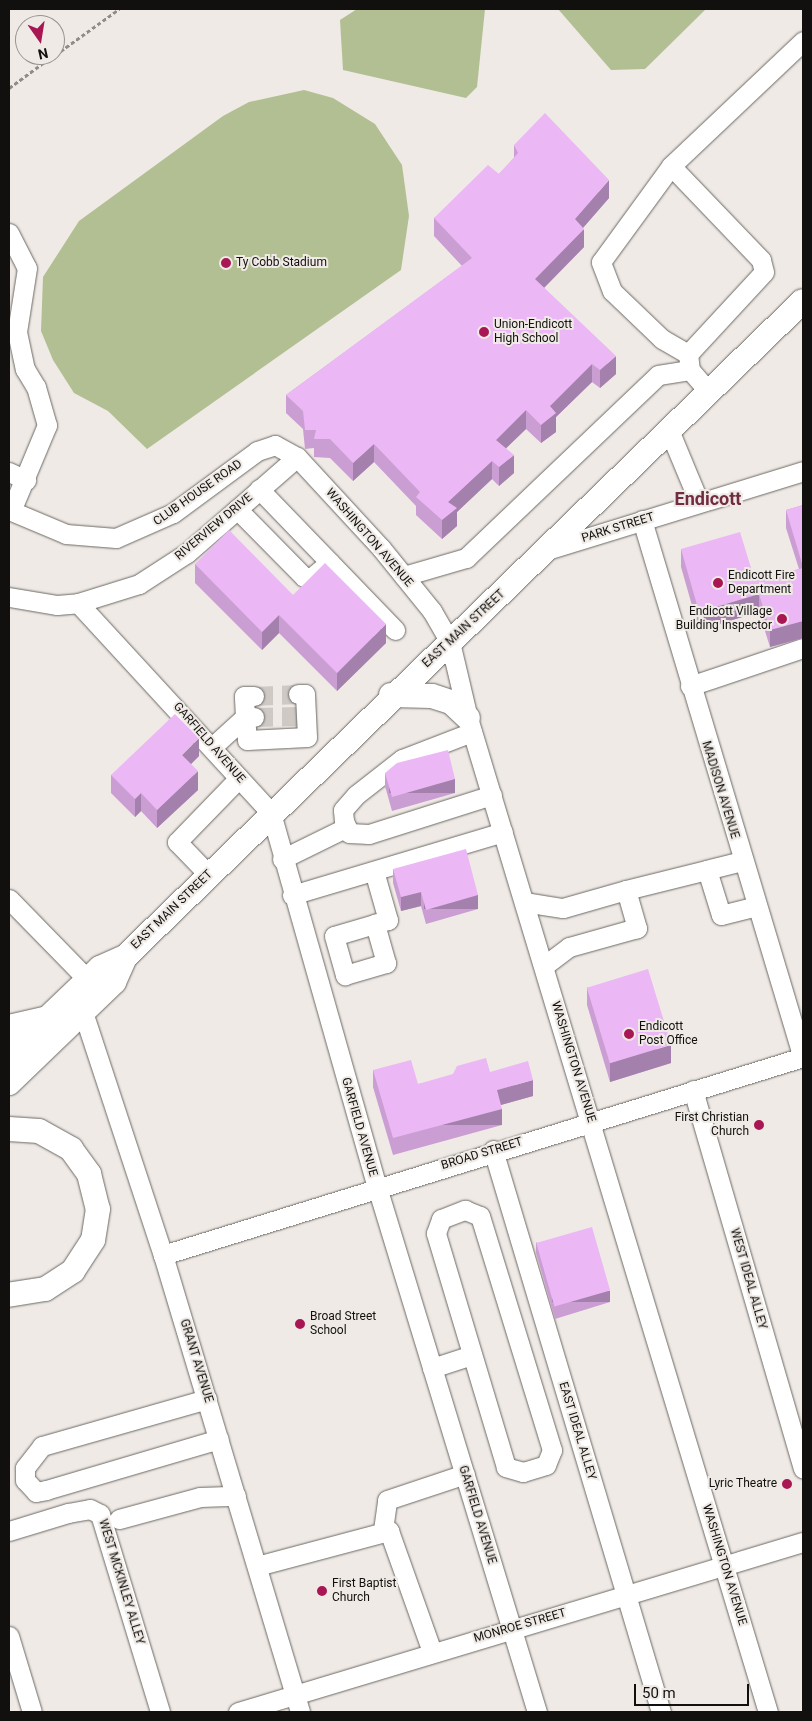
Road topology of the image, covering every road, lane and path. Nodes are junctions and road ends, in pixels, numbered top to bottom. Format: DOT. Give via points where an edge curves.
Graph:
graph roads {
  1 [pos="119,9"];
  2 [pos="803,41"];
  3 [pos="65,48"];
  4 [pos="41,65"];
  5 [pos="9,88"];
  6 [pos="671,166"];
  7 [pos="9,233"];
  8 [pos="803,301"];
  9 [pos="15,353"];
  10 [pos="689,362"];
  11 [pos="708,392"];
  12 [pos="669,430"];
  13 [pos="296,458"];
  14 [pos="803,470"];
  15 [pos="17,476"];
  16 [pos="260,490"];
  17 [pos="699,502"];
  18 [pos="237,509"];
  19 [pos="10,511"];
  20 [pos="642,520"];
  21 [pos="547,550"];
  22 [pos="330,562"];
  23 [pos="404,576"];
  24 [pos="9,597"];
  25 [pos="78,603"];
  26 [pos="396,630"];
  27 [pos="450,642"];
  28 [pos="803,648"];
  29 [pos="690,686"];
  30 [pos="298,694"];
  31 [pos="391,695"];
  32 [pos="254,696"];
  33 [pos="250,717"];
  34 [pos="470,725"];
  35 [pos="307,738"];
  36 [pos="212,747"];
  37 [pos="328,757"];
  38 [pos="239,778"];
  39 [pos="492,795"];
  40 [pos="271,813"];
  41 [pos="347,827"];
  42 [pos="503,832"];
  43 [pos="282,859"];
  44 [pos="742,861"];
  45 [pos="707,870"];
  46 [pos="374,871"];
  47 [pos="208,875"];
  48 [pos="626,890"];
  49 [pos="292,895"];
  50 [pos="9,899"];
  51 [pos="524,902"];
  52 [pos="756,906"];
  53 [pos="375,924"];
  54 [pos="334,936"];
  55 [pos="306,944"];
  56 [pos="124,957"];
  57 [pos="544,966"];
  58 [pos="87,979"];
  59 [pos="83,1012"];
  60 [pos="45,1019"];
  61 [pos="9,1027"];
  62 [pos="9,1055"];
  63 [pos="803,1057"];
  64 [pos="9,1083"];
  65 [pos="693,1090"];
  66 [pos="590,1120"];
  67 [pos="9,1129"];
  68 [pos="492,1150"];
  69 [pos="377,1187"];
  70 [pos="163,1254"];
  71 [pos="9,1295"];
  72 [pos="472,1355"];
  73 [pos="432,1368"];
  74 [pos="207,1399"];
  75 [pos="219,1439"];
  76 [pos="803,1468"];
  77 [pos="465,1474"];
  78 [pos="236,1496"];
  79 [pos="119,1519"];
  80 [pos="383,1530"];
  81 [pos="9,1531"];
  82 [pos="803,1542"];
  83 [pos="257,1566"];
  84 [pos="724,1566"];
  85 [pos="627,1595"];
  86 [pos="512,1628"];
  87 [pos="9,1636"];
  88 [pos="432,1652"];
  89 [pos="294,1694"];
  90 [pos="32,1712"];
  91 [pos="160,1712"];
  92 [pos="238,1712"];
  93 [pos="300,1712"];
  94 [pos="537,1712"];
  95 [pos="662,1712"];
  96 [pos="768,1712"];
  1 -- 3 [label="path"];
  2 -- 6 [label="street"];
  4 -- 5 [label="path"];
  6 -- 10 [label="street" via="602,262 612,291"];
  6 -- 10 [label="street" via="761,260 764,272"];
  7 -- 9 [label="street" via="27,268"];
  8 -- 11 [label="main road, EAST MAIN STREET"];
  9 -- 15 [label="street" via="47,426"];
  10 -- 11 [label="street"];
  10 -- 23 [label="street" via="658,375 466,558"];
  11 -- 12 [label="main road, EAST MAIN STREET"];
  12 -- 17 [label="street"];
  12 -- 21 [label="main road, EAST MAIN STREET"];
  13 -- 16 [label="street, RIVERVIEW DRIVE"];
  13 -- 19 [label="street, CLUB HOUSE ROAD" via="275,445 257,451 173,513 116,538 66,534"];
  13 -- 23 [label="street, WASHINGTON AVENUE"];
  14 -- 17 [label="street, PARK STREET"];
  15 -- 19 [label="street"];
  16 -- 18 [label="street, RIVERVIEW DRIVE"];
  16 -- 22 [label="street"];
  17 -- 20 [label="street, PARK STREET"];
  18 -- 22 [label="street" via="304,577 312,577"];
  18 -- 25 [label="street, RIVERVIEW DRIVE" via="187,552 139,584 104,599"];
  20 -- 21 [label="street, PARK STREET"];
  20 -- 29 [label="street, MADISON AVENUE"];
  21 -- 27 [label="main road, EAST MAIN STREET"];
  22 -- 26 [label="street"];
  23 -- 27 [label="street, WASHINGTON AVENUE"];
  24 -- 25 [label="street, RIVERVIEW DRIVE" via="57,605"];
  25 -- 36 [label="street, GARFIELD AVENUE"];
  27 -- 31 [label="main road, EAST MAIN STREET"];
  27 -- 34 [label="street, WASHINGTON AVENUE"];
  28 -- 29 [label="street"];
  29 -- 44 [label="street, MADISON AVENUE"];
  30 -- 35 [label="street" via="305,694 302,716"];
  31 -- 34 [label="main road" via="432,696 451,702"];
  31 -- 37 [label="main road, EAST MAIN STREET"];
  32 -- 33 [label="street" via="244,696"];
  33 -- 35 [label="street" via="246,740"];
  33 -- 36 [label="street"];
  34 -- 39 [label="street, WASHINGTON AVENUE"];
  34 -- 41 [label="street" via="402,759 343,810"];
  35 -- 37 [label="street"];
  36 -- 38 [label="street, GARFIELD AVENUE"];
  37 -- 40 [label="main road, EAST MAIN STREET"];
  38 -- 40 [label="street, GARFIELD AVENUE"];
  38 -- 47 [label="street" via="177,842"];
  39 -- 41 [label="street" via="369,834 349,833"];
  39 -- 42 [label="street, WASHINGTON AVENUE"];
  40 -- 43 [label="street, GARFIELD AVENUE"];
  40 -- 47 [label="main road, EAST MAIN STREET"];
  41 -- 43 [label="street"];
  42 -- 46 [label="street"];
  42 -- 51 [label="street, WASHINGTON AVENUE"];
  43 -- 49 [label="street, GARFIELD AVENUE"];
  44 -- 45 [label="street"];
  44 -- 52 [label="street, MADISON AVENUE"];
  45 -- 48 [label="street"];
  45 -- 52 [label="street" via="721,915"];
  46 -- 49 [label="street"];
  46 -- 53 [label="street" via="388,920"];
  47 -- 56 [label="main road, EAST MAIN STREET"];
  48 -- 51 [label="street" via="563,908"];
  48 -- 57 [label="street" via="637,928 569,946"];
  49 -- 55 [label="street, GARFIELD AVENUE"];
  50 -- 58 [label="street"];
  51 -- 57 [label="street, WASHINGTON AVENUE"];
  52 -- 63 [label="street, MADISON AVENUE"];
  53 -- 54 [label="street"];
  53 -- 54 [label="street" via="386,963 345,974"];
  54 -- 55 [label="street"];
  55 -- 69 [label="street, GARFIELD AVENUE"];
  56 -- 58 [label="main road, EAST MAIN STREET"];
  56 -- 59 [label="main road, EAST MAIN STREET" via="114,982"];
  57 -- 66 [label="street, WASHINGTON AVENUE"];
  58 -- 60 [label="main road, EAST MAIN STREET"];
  59 -- 64 [label="main road, EAST MAIN STREET"];
  59 -- 70 [label="street, GRANT AVENUE"];
  60 -- 61 [label="main road"];
  60 -- 62 [label="main road, EAST MAIN STREET"];
  63 -- 65 [label="street, BROAD STREET"];
  65 -- 66 [label="street, BROAD STREET"];
  65 -- 76 [label="street, WEST IDEAL ALLEY"];
  66 -- 68 [label="street, BROAD STREET"];
  66 -- 84 [label="street, WASHINGTON AVENUE"];
  67 -- 71 [label="main road" via="39,1131 71,1149 89,1174 98,1209 93,1240 73,1271 46,1289"];
  68 -- 69 [label="street, BROAD STREET"];
  68 -- 85 [label="street, EAST IDEAL ALLEY"];
  69 -- 70 [label="street, BROAD STREET"];
  69 -- 73 [label="street, GARFIELD AVENUE"];
  70 -- 74 [label="street, GRANT AVENUE"];
  72 -- 72 [label="street" via="506,1467 516,1472 546,1465 552,1450 480,1216 465,1210 441,1219 436,1233"];
  72 -- 73 [label="street"];
  73 -- 77 [label="street, GARFIELD AVENUE"];
  74 -- 75 [label="street, GRANT AVENUE"];
  74 -- 75 [label="street" via="42,1446 25,1468 25,1480 36,1492 46,1490"];
  75 -- 78 [label="street, GRANT AVENUE"];
  77 -- 80 [label="street" via="387,1500"];
  77 -- 86 [label="street, GARFIELD AVENUE"];
  78 -- 79 [label="street" via="200,1497"];
  78 -- 83 [label="street, GRANT AVENUE"];
  80 -- 83 [label="street"];
  80 -- 88 [label="street" via="392,1535"];
  81 -- 91 [label="street, WEST MCKINLEY ALLEY" via="68,1513 90,1509 100,1514"];
  82 -- 84 [label="street, MONROE STREET"];
  83 -- 89 [label="street, GRANT AVENUE"];
  84 -- 85 [label="street, MONROE STREET"];
  84 -- 96 [label="street, WASHINGTON AVENUE"];
  85 -- 86 [label="street, MONROE STREET"];
  85 -- 95 [label="street, EAST IDEAL ALLEY"];
  86 -- 88 [label="street, MONROE STREET"];
  86 -- 94 [label="street, GARFIELD AVENUE"];
  87 -- 90 [label="street"];
  88 -- 89 [label="street, MONROE STREET"];
  89 -- 92 [label="street, MONROE STREET"];
  89 -- 93 [label="street, GRANT AVENUE"];
}
